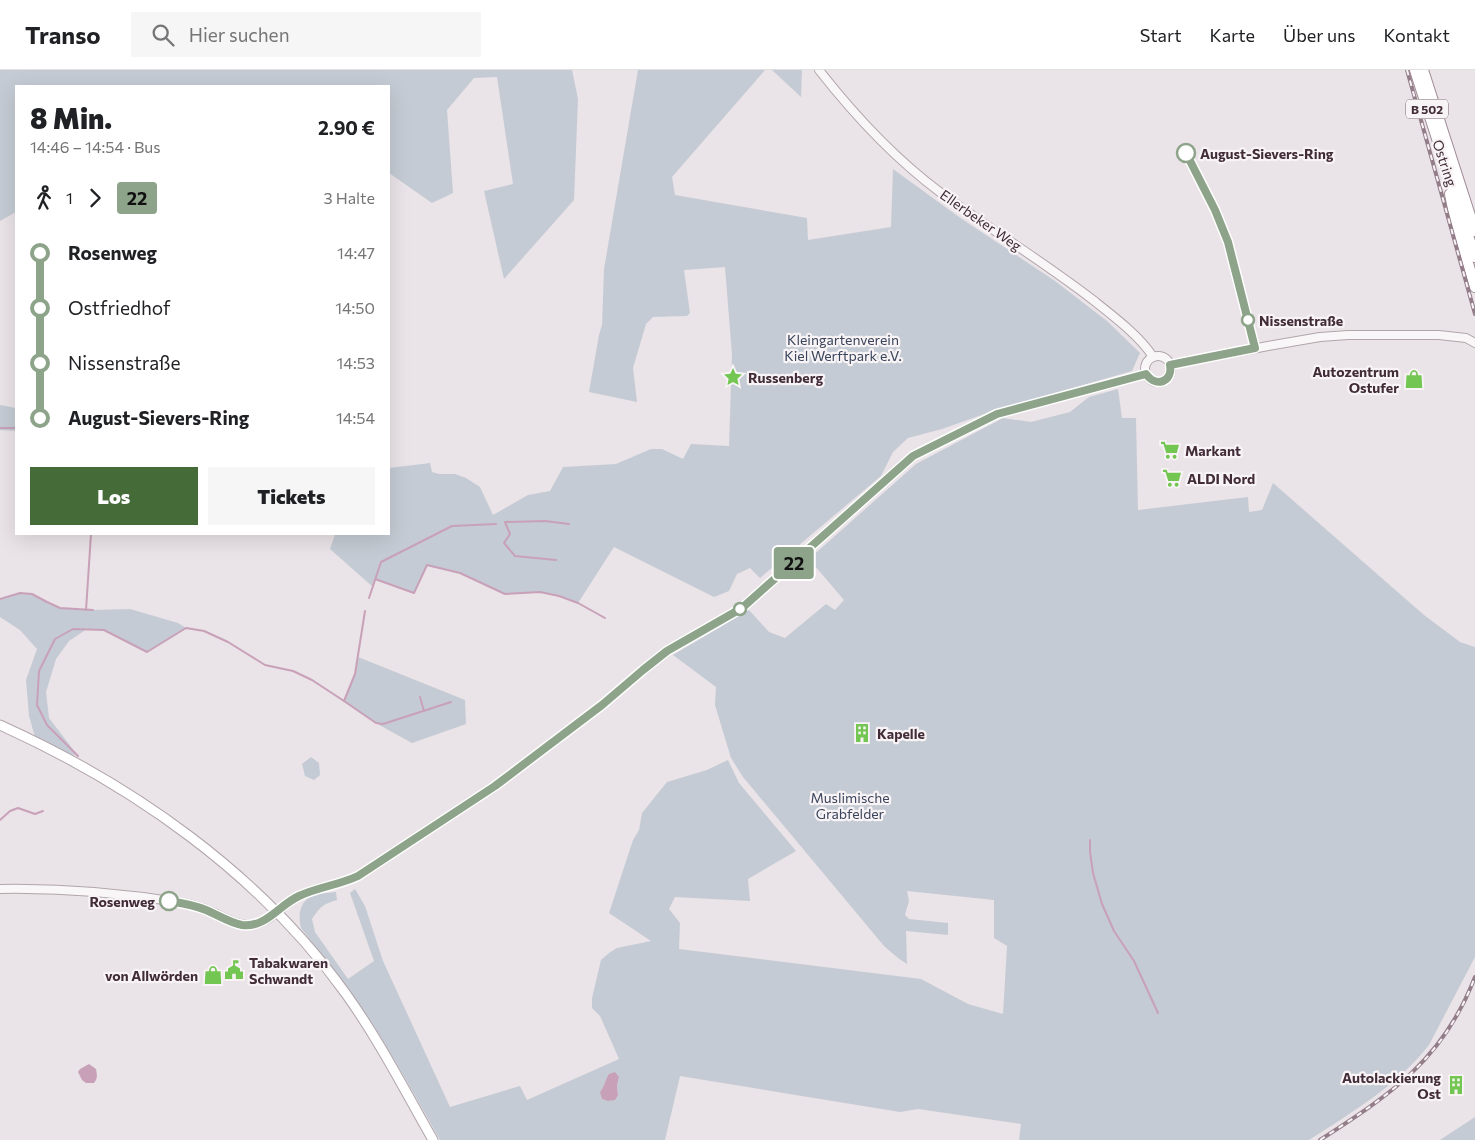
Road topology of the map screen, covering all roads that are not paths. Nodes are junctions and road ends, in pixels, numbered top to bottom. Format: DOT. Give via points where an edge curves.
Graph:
graph roads {
  1 [pos="819,70"];
  2 [pos="1415,70"];
  3 [pos="1423,70"];
  4 [pos="1453,173"];
  5 [pos="1475,210"];
  6 [pos="1475,231"];
  7 [pos="1475,257"];
  8 [pos="1475,286"];
  9 [pos="1475,337"];
  10 [pos="1466,338"];
  11 [pos="1475,343"];
  12 [pos="1153,357"];
  13 [pos="1170,365"];
  14 [pos="1146,374"];
  15 [pos="0,725"];
  16 [pos="0,889"];
  17 [pos="276,912"];
  18 [pos="433,1140"];
  1 -- 12 [label="street, Ellerbeker Weg" via="864,124 902,161 1112,315 1147,347"];
  2 -- 4 [label="highway, Ostring / B 502"];
  3 -- 4 [label="highway, Ostring / B 502"];
  4 -- 5 [label="highway" via="1469,194"];
  4 -- 6 [label="highway, Ostring / B 502"];
  4 -- 7 [label="highway, Ostring / B 502"];
  4 -- 8 [label="highway" via="1450,197"];
  9 -- 10 [label="street"];
  10 -- 11 [label="street"];
  10 -- 13 [label="street" via="1424,334 1334,336"];
  12 -- 13 [label="street" via="1163,358"];
  12 -- 14 [label="street" via="1146,364"];
  13 -- 14 [label="street" via="1169,376 1162,382 1150,380"];
  14 -- 17 [label="street" via="997,414 913,456 742,608 667,651 495,786 358,876 298,896"];
  15 -- 17 [label="main road" via="92,772 154,812 226,866"];
  16 -- 17 [label="street" via="73,890 184,903 244,925 254,925"];
  17 -- 18 [label="main road" via="345,992"];
}
